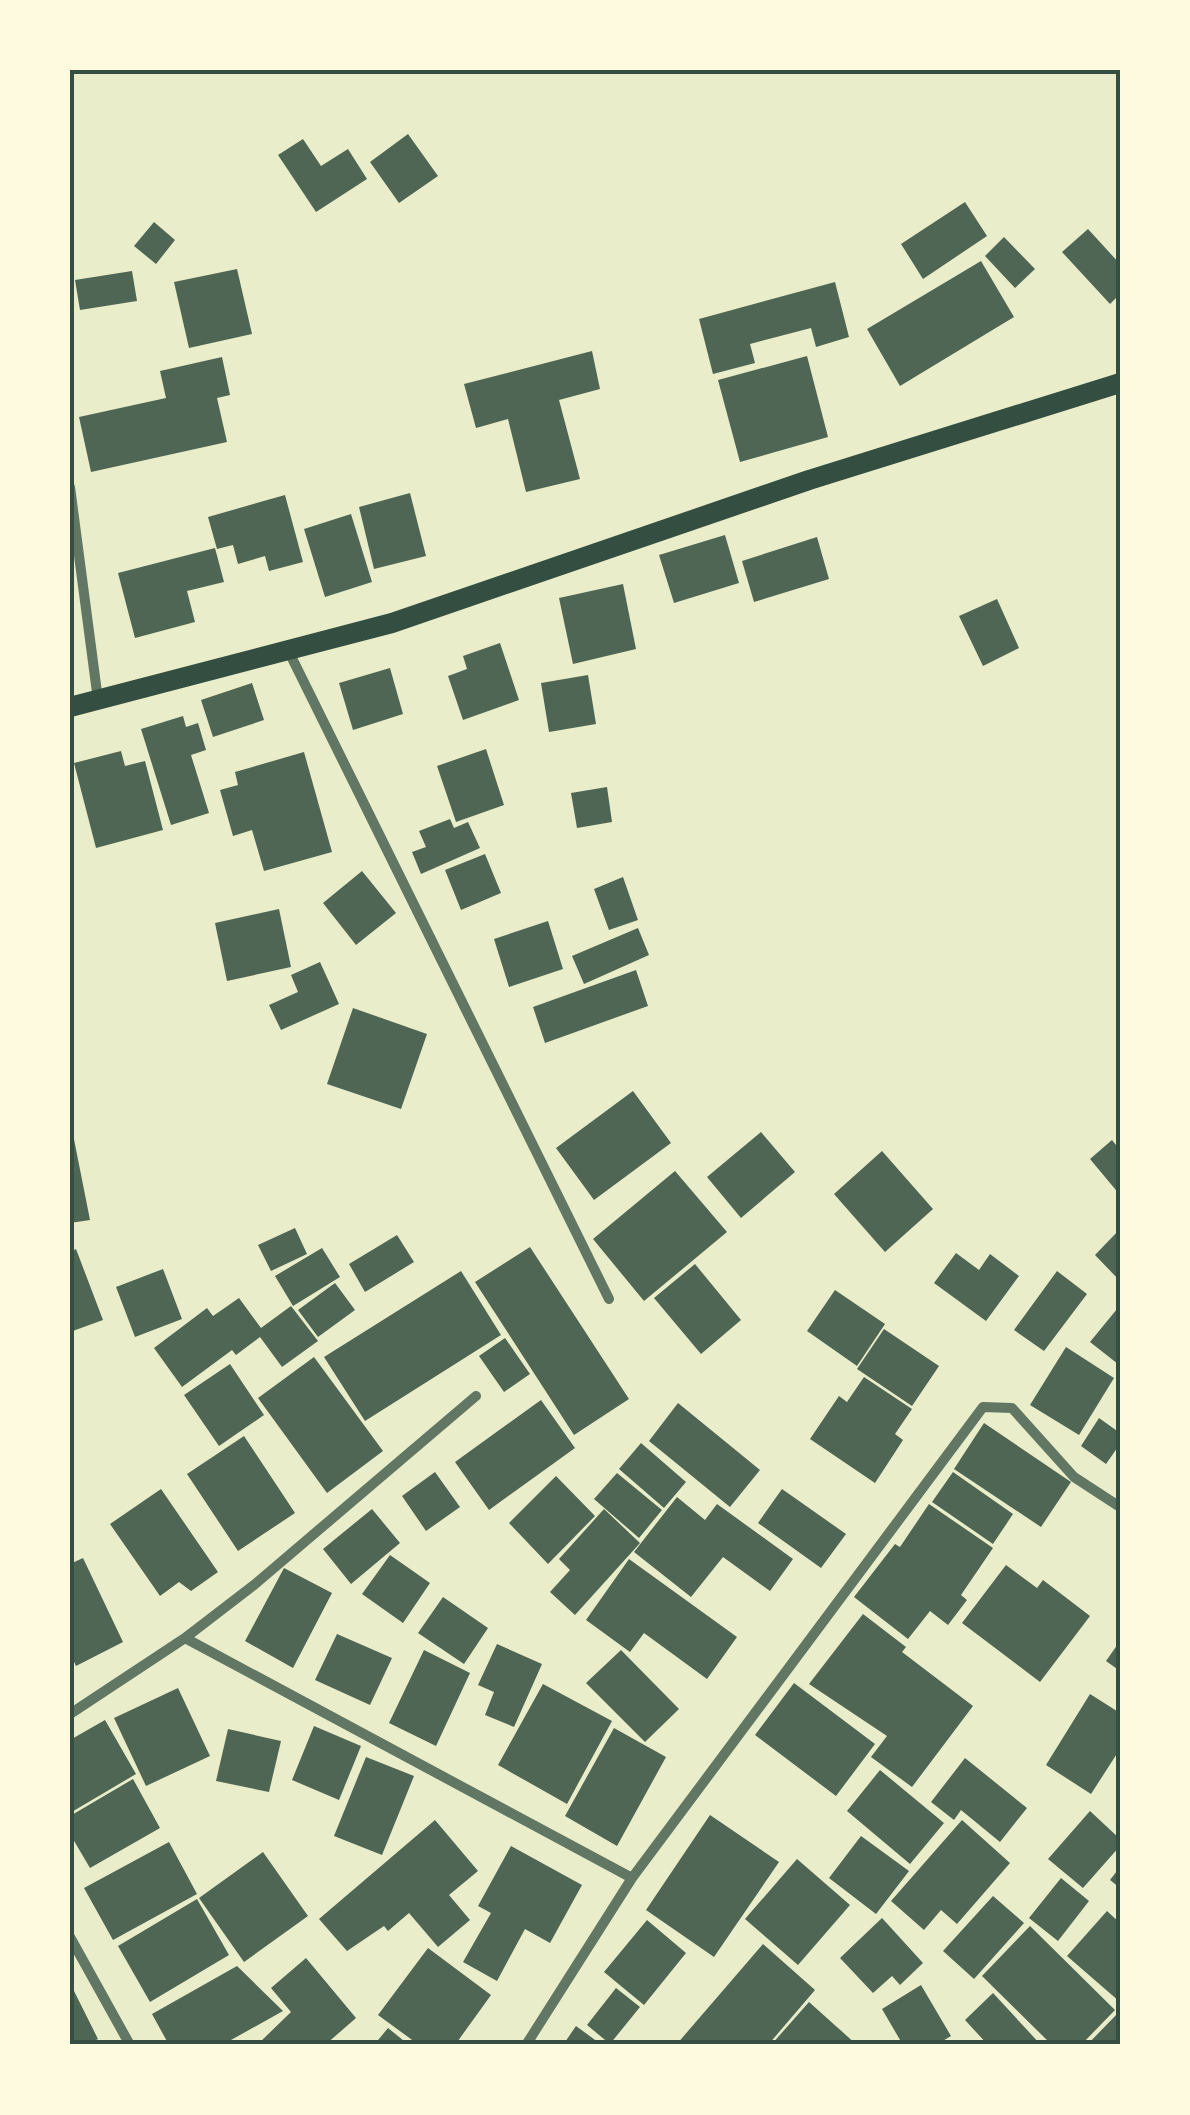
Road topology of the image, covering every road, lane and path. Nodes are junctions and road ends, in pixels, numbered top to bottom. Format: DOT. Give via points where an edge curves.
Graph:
graph roads {
  1 [pos="1120,382"];
  2 [pos="70,487"];
  3 [pos="288,650"];
  4 [pos="98,701"];
  5 [pos="73,706"];
  6 [pos="609,1299"];
  7 [pos="476,1396"];
  8 [pos="1120,1507"];
  9 [pos="185,1638"];
  10 [pos="70,1714"];
  11 [pos="632,1878"];
  12 [pos="70,1937"];
  13 [pos="130,2045"];
  14 [pos="526,2045"];
  1 -- 3 [label="main road" via="392,622"];
  2 -- 4 [label="street"];
  3 -- 4 [label="main road"];
  3 -- 6 [label="street"];
  4 -- 5 [label="main road"];
  7 -- 9 [label="street"];
  8 -- 11 [label="street" via="1074,1477 1012,1408 983,1407"];
  9 -- 10 [label="street"];
  9 -- 11 [label="street"];
  11 -- 14 [label="street"];
  12 -- 13 [label="street"];
}
